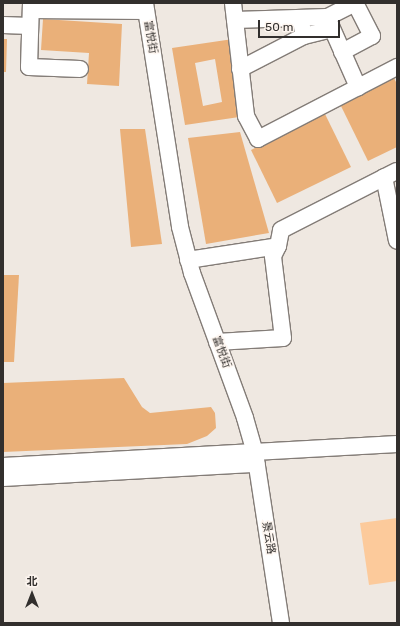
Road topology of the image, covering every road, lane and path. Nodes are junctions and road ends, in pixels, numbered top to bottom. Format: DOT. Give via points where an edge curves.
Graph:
graph roads {
  1 [pos="233,3"];
  2 [pos="355,3"];
  3 [pos="31,6"];
  4 [pos="146,7"];
  5 [pos="299,18"];
  6 [pos="235,20"];
  7 [pos="330,23"];
  8 [pos="3,25"];
  9 [pos="30,26"];
  10 [pos="304,36"];
  11 [pos="342,52"];
  12 [pos="397,67"];
  13 [pos="80,69"];
  14 [pos="240,69"];
  15 [pos="358,87"];
  16 [pos="390,174"];
  17 [pos="397,241"];
  18 [pos="278,246"];
  19 [pos="188,260"];
  20 [pos="217,342"];
  21 [pos="397,444"];
  22 [pos="256,459"];
  23 [pos="3,466"];
  24 [pos="3,478"];
  25 [pos="281,623"];
  1 -- 6 [label="street"];
  2 -- 7 [label="street"];
  2 -- 11 [label="street" via="372,36"];
  3 -- 4 [label="street"];
  3 -- 9 [label="street"];
  4 -- 19 [label="street, 富悦街" via="174,194"];
  5 -- 6 [label="street"];
  5 -- 7 [label="street"];
  5 -- 10 [label="street"];
  6 -- 14 [label="street"];
  7 -- 10 [label="street"];
  7 -- 11 [label="street"];
  8 -- 9 [label="street"];
  9 -- 13 [label="street" via="29,66"];
  10 -- 14 [label="street"];
  11 -- 15 [label="street"];
  12 -- 15 [label="street"];
  14 -- 15 [label="street" via="246,116 258,139"];
  16 -- 17 [label="street"];
  16 -- 18 [label="street" via="281,230"];
  18 -- 19 [label="street"];
  18 -- 20 [label="street" via="273,256 283,338"];
  19 -- 20 [label="street, 富悦街"];
  20 -- 22 [label="street, 富悦街"];
  21 -- 22 [label="street"];
  22 -- 23 [label="street"];
  22 -- 24 [label="street"];
  22 -- 25 [label="street, 景云路"];
}
